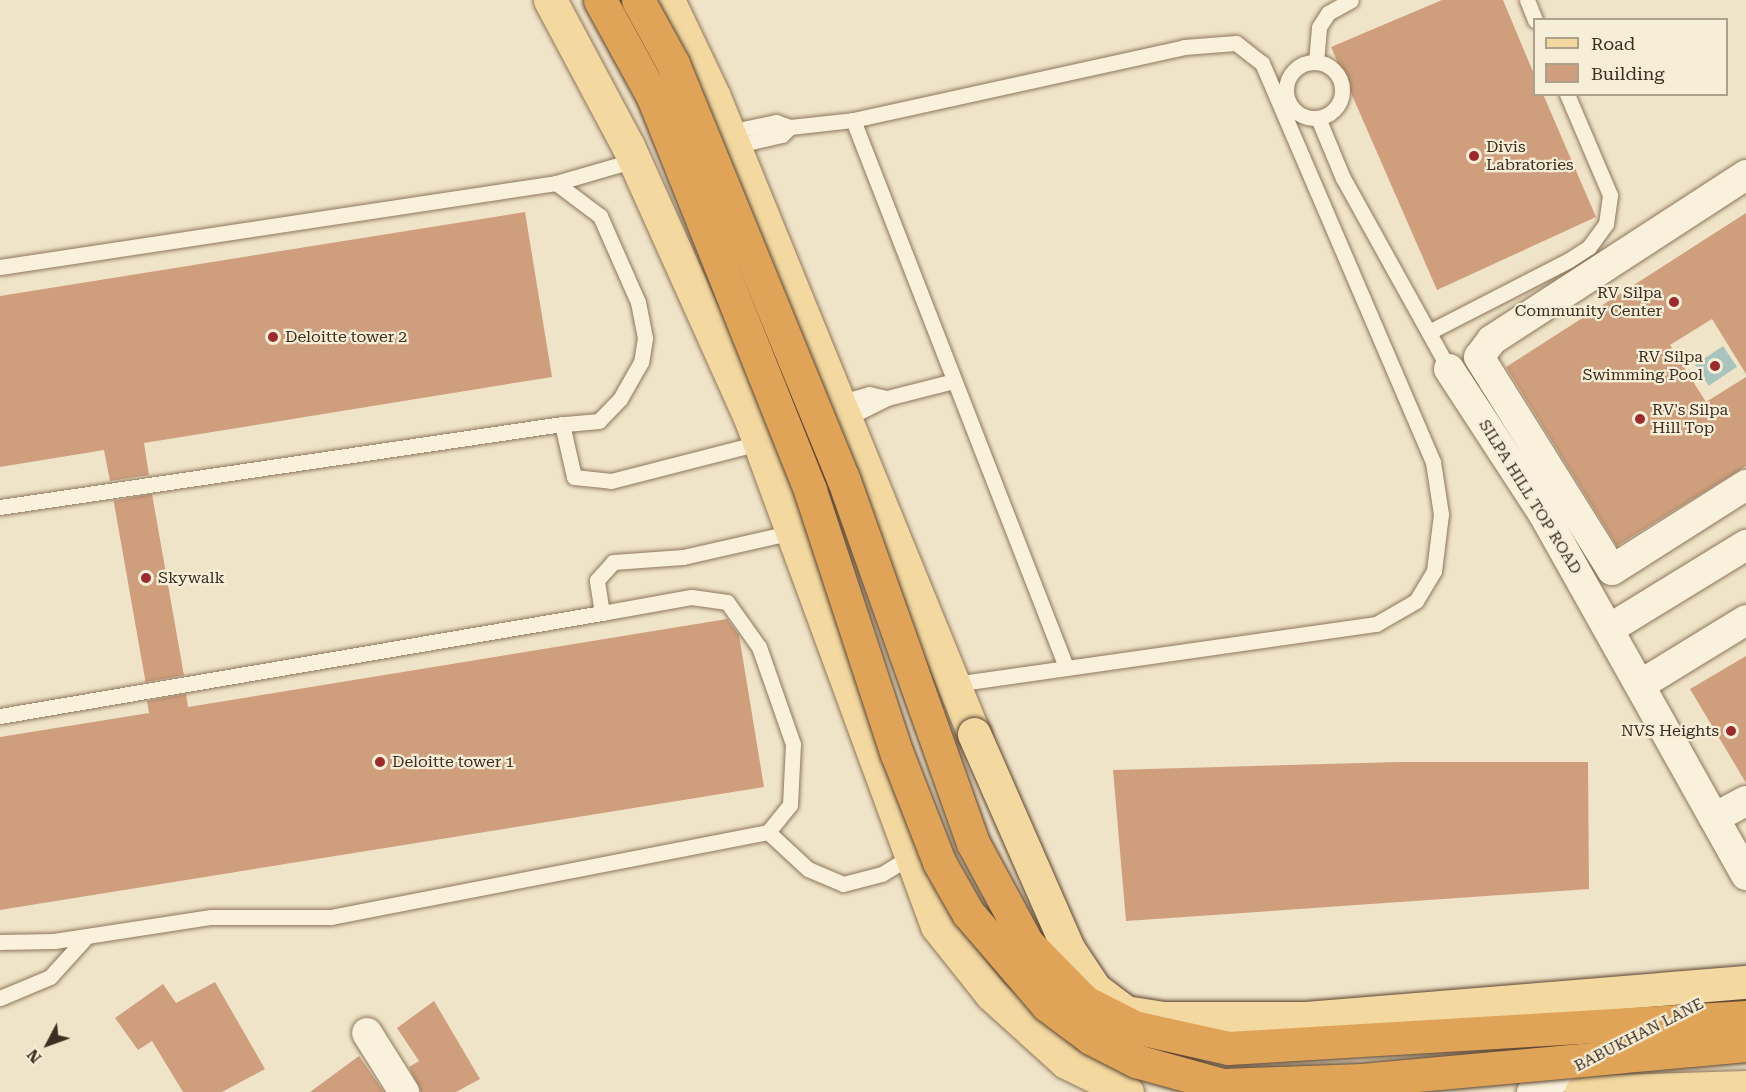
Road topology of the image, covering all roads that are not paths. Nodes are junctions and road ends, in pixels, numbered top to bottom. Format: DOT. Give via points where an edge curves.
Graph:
graph roads {
  1 [pos="550,0"];
  2 [pos="600,0"];
  3 [pos="638,0"];
  4 [pos="668,0"];
  5 [pos="1352,0"];
  6 [pos="1527,0"];
  7 [pos="1534,18"];
  8 [pos="1316,62"];
  9 [pos="1568,96"];
  10 [pos="1318,118"];
  11 [pos="853,120"];
  12 [pos="731,139"];
  13 [pos="635,160"];
  14 [pos="1746,175"];
  15 [pos="556,183"];
  16 [pos="778,253"];
  17 [pos="0,267"];
  18 [pos="694,292"];
  19 [pos="1429,333"];
  20 [pos="810,334"];
  21 [pos="726,366"];
  22 [pos="1449,369"];
  23 [pos="954,381"];
  24 [pos="841,411"];
  25 [pos="562,424"];
  26 [pos="759,443"];
  27 [pos="1746,485"];
  28 [pos="0,507"];
  29 [pos="1556,507"];
  30 [pos="793,532"];
  31 [pos="1746,545"];
  32 [pos="1601,554"];
  33 [pos="1577,571"];
  34 [pos="602,613"];
  35 [pos="1746,620"];
  36 [pos="1609,629"];
  37 [pos="1066,667"];
  38 [pos="953,684"];
  39 [pos="1640,685"];
  40 [pos="0,716"];
  41 [pos="1746,801"];
  42 [pos="1714,819"];
  43 [pos="768,832"];
  44 [pos="909,857"];
  45 [pos="1746,875"];
  46 [pos="87,936"];
  47 [pos="0,942"];
  48 [pos="1746,980"];
  49 [pos="0,998"];
  50 [pos="1746,1017"];
  51 [pos="367,1033"];
  52 [pos="1746,1046"];
  53 [pos="1746,1087"];
  54 [pos="404,1092"];
  55 [pos="1127,1092"];
  56 [pos="1532,1092"];
  57 [pos="1581,1092"];
  1 -- 13 [label="main road"];
  2 -- 52 [label="highway, bridge" via="653,97 810,490 897,754 939,862 968,913 1047,1005 1091,1038 1136,1061 1222,1084 1362,1080"];
  3 -- 50 [label="highway, bridge" via="673,64 843,478 973,843 1027,944 1085,1002 1134,1027 1228,1048"];
  4 -- 12 [label="main road"];
  5 -- 8 [label="lane" via="1328,13 1319,27"];
  6 -- 7 [label="lane"];
  8 -- 10 [label="lane" via="1339,75 1343,93 1335,110"];
  8 -- 10 [label="lane" via="1291,74 1286,91 1300,115"];
  9 -- 19 [label="lane" via="1610,195 1606,224 1589,247 1569,260"];
  10 -- 19 [label="lane, SILPA HILL TOP ROAD" via="1343,178"];
  11 -- 12 [label="lane" via="790,127 776,122"];
  11 -- 23 [label="lane"];
  11 -- 37 [label="lane" via="1184,47 1236,43 1262,63 1433,462 1441,514 1434,571 1416,601 1376,624"];
  12 -- 16 [label="main road"];
  13 -- 15 [label="lane"];
  13 -- 18 [label="main road"];
  14 -- 29 [label="street" via="1492,340 1479,357"];
  15 -- 17 [label="lane"];
  15 -- 25 [label="lane" via="600,216 638,302 645,338 641,362 620,399 599,421"];
  16 -- 18 [label="main road"];
  16 -- 20 [label="main road"];
  18 -- 21 [label="main road"];
  19 -- 22 [label="lane, SILPA HILL TOP ROAD"];
  20 -- 21 [label="main road"];
  20 -- 24 [label="main road"];
  21 -- 26 [label="main road"];
  22 -- 29 [label="street, SILPA HILL TOP ROAD"];
  23 -- 24 [label="lane" via="887,398 869,394"];
  23 -- 37 [label="lane"];
  24 -- 38 [label="main road"];
  25 -- 26 [label="lane" via="574,477 611,481"];
  25 -- 28 [label="lane"];
  26 -- 30 [label="main road"];
  27 -- 32 [label="street" via="1617,569 1608,568"];
  29 -- 32 [label="street"];
  29 -- 33 [label="street, SILPA HILL TOP ROAD"];
  30 -- 34 [label="lane" via="683,557 613,562 597,580"];
  30 -- 44 [label="main road"];
  31 -- 36 [label="street"];
  32 -- 33 [label="street"];
  33 -- 36 [label="street, SILPA HILL TOP ROAD"];
  34 -- 40 [label="lane"];
  34 -- 43 [label="lane" via="691,597 727,602 759,646 793,744 790,805"];
  35 -- 39 [label="street"];
  36 -- 39 [label="street, SILPA HILL TOP ROAD"];
  37 -- 38 [label="lane"];
  38 -- 48 [label="main road, bridge" via="1069,950 1095,989 1125,1012 1164,1018 1306,1018"];
  39 -- 42 [label="street, SILPA HILL TOP ROAD"];
  41 -- 42 [label="street"];
  42 -- 45 [label="street, SILPA HILL TOP ROAD"];
  43 -- 44 [label="lane" via="808,869 843,884 882,874"];
  43 -- 46 [label="lane" via="331,917 211,917"];
  44 -- 55 [label="main road" via="937,926 991,994 1066,1062"];
  46 -- 47 [label="lane"];
  46 -- 49 [label="lane" via="50,977"];
  48 -- 56 [label="street, BABUKHAN LANE"];
  51 -- 54 [label="street"];
  53 -- 57 [label="main road"];
}
